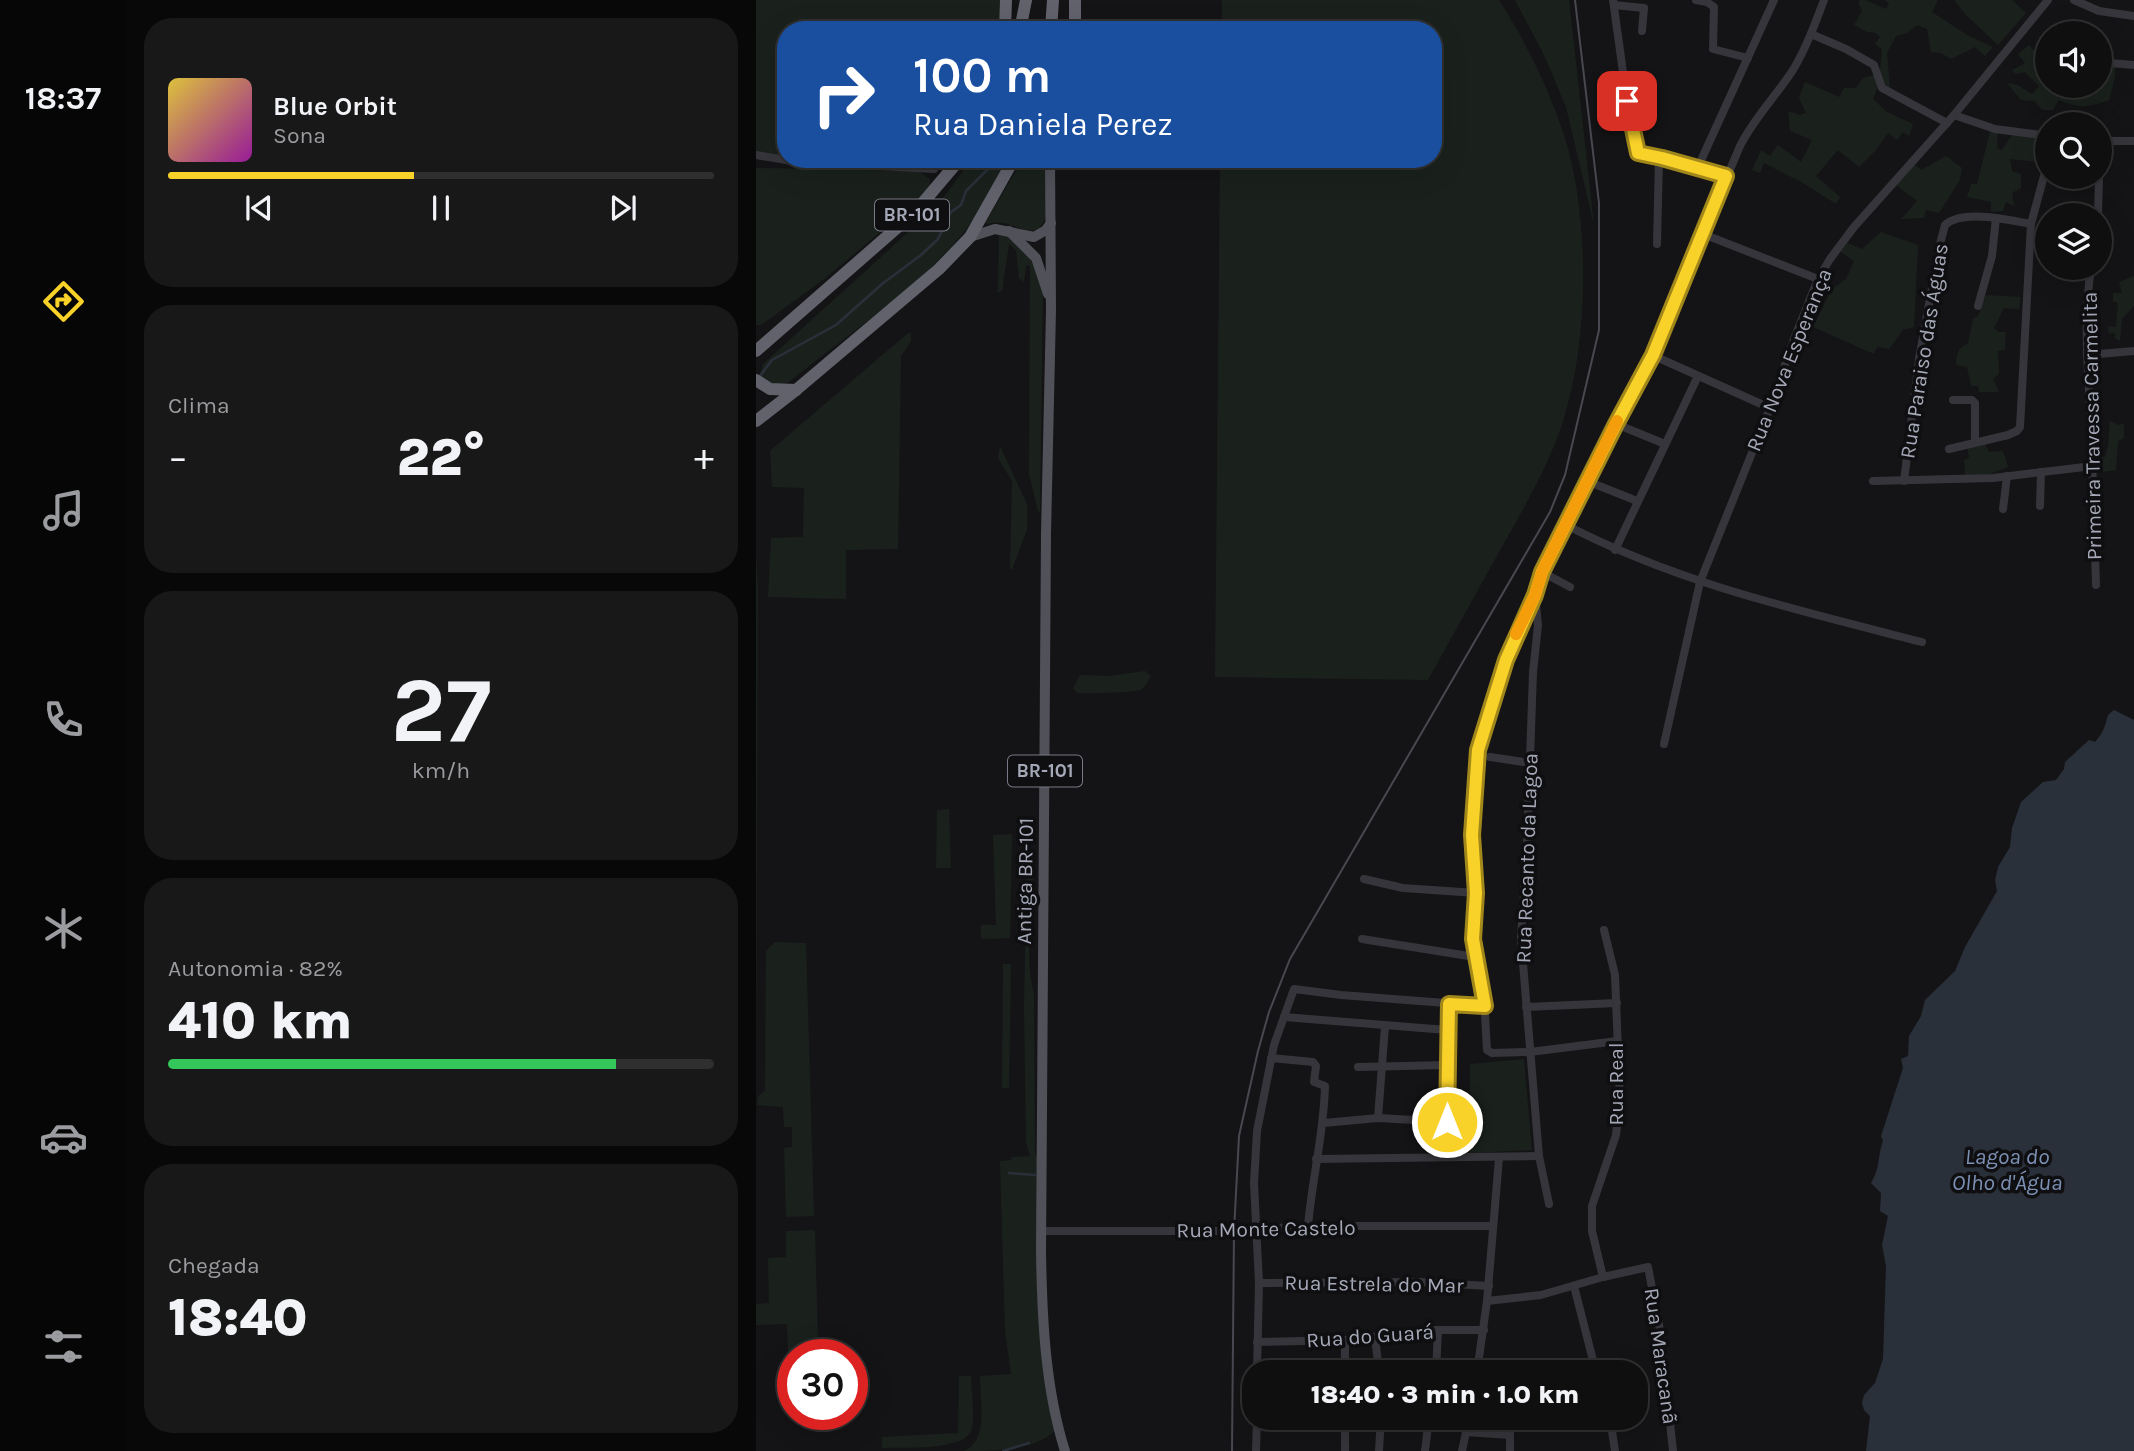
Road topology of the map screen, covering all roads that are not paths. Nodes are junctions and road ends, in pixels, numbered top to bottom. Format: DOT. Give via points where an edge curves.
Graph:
graph roads {
  1 [pos="1006,0"];
  2 [pos="1026,0"];
  3 [pos="1053,0"];
  4 [pos="1075,0"];
  5 [pos="1696,0"];
  6 [pos="1774,0"];
  7 [pos="1824,0"];
  8 [pos="2074,0"];
  9 [pos="2044,1"];
  10 [pos="1613,2"];
  11 [pos="2134,16"];
  12 [pos="1005,21"];
  13 [pos="1022,21"];
  14 [pos="1052,21"];
  15 [pos="1074,21"];
  16 [pos="1642,32"];
  17 [pos="1811,34"];
  18 [pos="1748,58"];
  19 [pos="2112,63"];
  20 [pos="2134,65"];
  21 [pos="1954,115"];
  22 [pos="1947,123"];
  23 [pos="2035,134"];
  24 [pos="2112,141"];
  25 [pos="2134,141"];
  26 [pos="756,155"];
  27 [pos="777,158"];
  28 [pos="1659,158"];
  29 [pos="1698,167"];
  30 [pos="918,168"];
  31 [pos="952,168"];
  32 [pos="1009,168"];
  33 [pos="1050,168"];
  34 [pos="934,169"];
  35 [pos="1726,176"];
  36 [pos="2040,189"];
  37 [pos="1996,218"];
  38 [pos="1052,223"];
  39 [pos="2031,223"];
  40 [pos="1009,231"];
  41 [pos="1703,234"];
  42 [pos="970,237"];
  43 [pos="1657,244"];
  44 [pos="2031,244"];
  45 [pos="2035,244"];
  46 [pos="1818,279"];
  47 [pos="2090,280"];
  48 [pos="1978,306"];
  49 [pos="1051,310"];
  50 [pos="756,351"];
  51 [pos="2134,351"];
  52 [pos="1653,355"];
  53 [pos="2087,355"];
  54 [pos="1698,376"];
  55 [pos="756,380"];
  56 [pos="796,390"];
  57 [pos="1953,400"];
  58 [pos="1770,408"];
  59 [pos="756,421"];
  60 [pos="1616,424"];
  61 [pos="1975,442"];
  62 [pos="1665,444"];
  63 [pos="1950,449"];
  64 [pos="2093,466"];
  65 [pos="2041,472"];
  66 [pos="2007,476"];
  67 [pos="1587,481"];
  68 [pos="1873,481"];
  69 [pos="1904,481"];
  70 [pos="1637,501"];
  71 [pos="2040,506"];
  72 [pos="2003,509"];
  73 [pos="1566,525"];
  74 [pos="1615,550"];
  75 [pos="1542,572"];
  76 [pos="1700,582"];
  77 [pos="2095,584"];
  78 [pos="1570,587"];
  79 [pos="1535,595"];
  80 [pos="1922,642"];
  81 [pos="1664,744"];
  82 [pos="1490,757"];
  83 [pos="1530,764"];
  84 [pos="1364,879"];
  85 [pos="1476,893"];
  86 [pos="1604,930"];
  87 [pos="1362,939"];
  88 [pos="1475,957"];
  89 [pos="1617,1003"];
  90 [pos="1449,1004"];
  91 [pos="1485,1006"];
  92 [pos="1526,1007"];
  93 [pos="1284,1017"];
  94 [pos="1385,1026"];
  95 [pos="1447,1030"];
  96 [pos="1617,1041"];
  97 [pos="1530,1052"];
  98 [pos="1271,1058"];
  99 [pos="1447,1065"];
  100 [pos="1358,1067"];
  101 [pos="1382,1067"];
  102 [pos="1378,1118"];
  103 [pos="1447,1122"];
  104 [pos="1324,1123"];
  105 [pos="1469,1123"];
  106 [pos="1539,1156"];
  107 [pos="1499,1158"];
  108 [pos="1316,1159"];
  109 [pos="1549,1204"];
  110 [pos="1308,1226"];
  111 [pos="1492,1226"];
  112 [pos="1257,1229"];
  113 [pos="1041,1231"];
  114 [pos="1642,1267"];
  115 [pos="1604,1276"];
  116 [pos="1259,1283"];
  117 [pos="1489,1286"];
  118 [pos="1574,1286"];
  119 [pos="1487,1301"];
  120 [pos="1438,1330"];
  121 [pos="1484,1330"];
  122 [pos="1375,1337"];
  123 [pos="1345,1340"];
  124 [pos="1257,1342"];
  125 [pos="1257,1360"];
  126 [pos="1345,1360"];
  127 [pos="1378,1360"];
  128 [pos="1437,1360"];
  129 [pos="1478,1360"];
  130 [pos="1593,1360"];
  131 [pos="1257,1430"];
  132 [pos="1345,1430"];
  133 [pos="1380,1430"];
  134 [pos="1428,1430"];
  135 [pos="1510,1430"];
  136 [pos="1612,1430"];
  137 [pos="1466,1432"];
  138 [pos="1510,1435"];
  139 [pos="1065,1451"];
  140 [pos="1256,1451"];
  141 [pos="1345,1451"];
  142 [pos="1379,1451"];
  143 [pos="1425,1451"];
  144 [pos="1462,1451"];
  145 [pos="1510,1451"];
  146 [pos="1615,1451"];
  147 [pos="1673,1451"];
  1 -- 12 [label="highway"];
  2 -- 13 [label="highway"];
  3 -- 14 [label="highway"];
  4 -- 15 [label="highway"];
  5 -- 18 [label="street" via="1714,7 1713,49"];
  6 -- 18 [label="street"];
  7 -- 17 [label="street"];
  8 -- 11 [label="street" via="2099,12"];
  9 -- 21 [label="street, Rua Nova Esperança"];
  10 -- 16 [label="street" via="1644,8"];
  10 -- 28 [label="street" via="1635,148 1640,154"];
  17 -- 22 [label="street" via="1874,65 1882,88"];
  17 -- 35 [label="street" via="1793,69 1747,132"];
  18 -- 29 [label="street"];
  19 -- 20 [label="street"];
  21 -- 22 [label="street, Rua Nova Esperança"];
  21 -- 23 [label="street" via="1995,129"];
  22 -- 46 [label="street, Rua Nova Esperança" via="1846,238"];
  24 -- 25 [label="street"];
  26 -- 27 [label="street"];
  28 -- 29 [label="street"];
  28 -- 43 [label="street"];
  29 -- 35 [label="street"];
  30 -- 34 [label="street"];
  31 -- 50 [label="highway, BR-101" via="915,212"];
  32 -- 42 [label="highway, BR-101"];
  33 -- 38 [label="main road, BR-101"];
  35 -- 41 [label="street"];
  36 -- 39 [label="street"];
  37 -- 39 [label="street, Rua Paraiso das Águas"];
  37 -- 48 [label="street" via="1992,256"];
  37 -- 69 [label="street, Rua Paraiso das Águas" via="1954,220 1943,230 1919,359"];
  38 -- 40 [label="main road" via="1034,237"];
  38 -- 49 [label="main road, BR-101"];
  39 -- 44 [label="street"];
  40 -- 42 [label="main road, BR-101" via="991,229"];
  40 -- 49 [label="main road, BR-101" via="1039,264"];
  41 -- 46 [label="street"];
  41 -- 52 [label="street"];
  42 -- 56 [label="highway, BR-101" via="922,285"];
  44 -- 45 [label="street"];
  44 -- 61 [label="street" via="2020,427 2008,435"];
  46 -- 58 [label="street, Rua Nova Esperança"];
  47 -- 53 [label="street, Primeira Travessa Carmelita"];
  49 -- 113 [label="main road, Antiga BR-101 / BR-101"];
  51 -- 53 [label="street"];
  52 -- 54 [label="street"];
  52 -- 60 [label="street"];
  53 -- 64 [label="street, Primeira Travessa Carmelita"];
  54 -- 58 [label="street"];
  54 -- 62 [label="street"];
  55 -- 56 [label="highway" via="770,389"];
  56 -- 59 [label="highway, BR-101"];
  57 -- 61 [label="street" via="1975,403"];
  58 -- 76 [label="street, Rua Nova Esperança"];
  60 -- 62 [label="street"];
  60 -- 67 [label="street"];
  61 -- 63 [label="street"];
  62 -- 70 [label="street"];
  64 -- 65 [label="street"];
  64 -- 77 [label="street, Primeira Travessa Carmelita"];
  65 -- 66 [label="street"];
  65 -- 71 [label="street"];
  66 -- 69 [label="street"];
  66 -- 72 [label="street"];
  67 -- 70 [label="street"];
  67 -- 73 [label="street"];
  68 -- 69 [label="street"];
  70 -- 74 [label="street"];
  73 -- 74 [label="street"];
  73 -- 75 [label="street"];
  74 -- 76 [label="street"];
  75 -- 78 [label="street"];
  75 -- 79 [label="street"];
  76 -- 80 [label="street"];
  76 -- 81 [label="street, Rua Nova Esperança"];
  79 -- 83 [label="street, Rua Recanto da Lagoa" via="1538,613"];
  79 -- 85 [label="street" via="1506,660 1479,741 1472,835"];
  82 -- 83 [label="street"];
  83 -- 92 [label="street, Rua Recanto da Lagoa" via="1521,939"];
  84 -- 85 [label="street" via="1403,888"];
  85 -- 88 [label="street"];
  86 -- 89 [label="street, Rua Real"];
  87 -- 88 [label="street"];
  88 -- 91 [label="street"];
  89 -- 92 [label="street"];
  89 -- 96 [label="street, Rua Real"];
  90 -- 91 [label="street"];
  90 -- 93 [label="street" via="1294,989"];
  90 -- 95 [label="street"];
  91 -- 97 [label="street" via="1487,1051"];
  92 -- 97 [label="street, Rua Recanto da Lagoa"];
  93 -- 94 [label="street"];
  93 -- 98 [label="street"];
  94 -- 95 [label="street"];
  94 -- 101 [label="street"];
  95 -- 99 [label="street"];
  96 -- 97 [label="street"];
  96 -- 115 [label="street, Rua Real" via="1620,1114 1591,1214"];
  97 -- 106 [label="street, Rua Recanto da Lagoa"];
  98 -- 104 [label="street" via="1314,1063 1314,1082 1325,1086"];
  98 -- 112 [label="street" via="1255,1149"];
  99 -- 101 [label="street"];
  99 -- 103 [label="street"];
  100 -- 101 [label="street"];
  101 -- 102 [label="street"];
  102 -- 103 [label="street"];
  102 -- 104 [label="street"];
  103 -- 105 [label="street"];
  104 -- 108 [label="street"];
  106 -- 107 [label="street"];
  106 -- 109 [label="street, Rua Recanto da Lagoa"];
  107 -- 108 [label="street"];
  107 -- 111 [label="street"];
  108 -- 110 [label="street"];
  110 -- 111 [label="street, Rua Monte Castelo"];
  110 -- 112 [label="street, Rua Monte Castelo"];
  111 -- 117 [label="street"];
  112 -- 113 [label="street, Rua Monte Castelo"];
  112 -- 116 [label="street"];
  113 -- 139 [label="main road, Antiga BR-101 / BR-101" via="1045,1338"];
  114 -- 115 [label="street, Rua Estrela do Mar"];
  114 -- 147 [label="street, Rua Maracanã" via="1648,1269 1660,1330"];
  115 -- 118 [label="street, Rua Estrela do Mar"];
  116 -- 117 [label="street, Rua Estrela do Mar"];
  116 -- 124 [label="street"];
  117 -- 119 [label="street"];
  118 -- 119 [label="street, Rua Estrela do Mar" via="1531,1297"];
  118 -- 130 [label="street"];
  119 -- 121 [label="street"];
  120 -- 121 [label="street, Rua do Guará"];
  120 -- 122 [label="street, Rua do Guará"];
  120 -- 128 [label="street"];
  121 -- 129 [label="street"];
  122 -- 123 [label="street, Rua do Guará"];
  122 -- 127 [label="street"];
  123 -- 124 [label="street, Rua do Guará"];
  123 -- 126 [label="street"];
  124 -- 125 [label="street"];
  131 -- 140 [label="street"];
  132 -- 141 [label="street"];
  133 -- 142 [label="street"];
  134 -- 143 [label="street"];
  135 -- 138 [label="street"];
  136 -- 146 [label="street"];
  137 -- 138 [label="street"];
  137 -- 144 [label="street"];
  138 -- 145 [label="street"];
}
